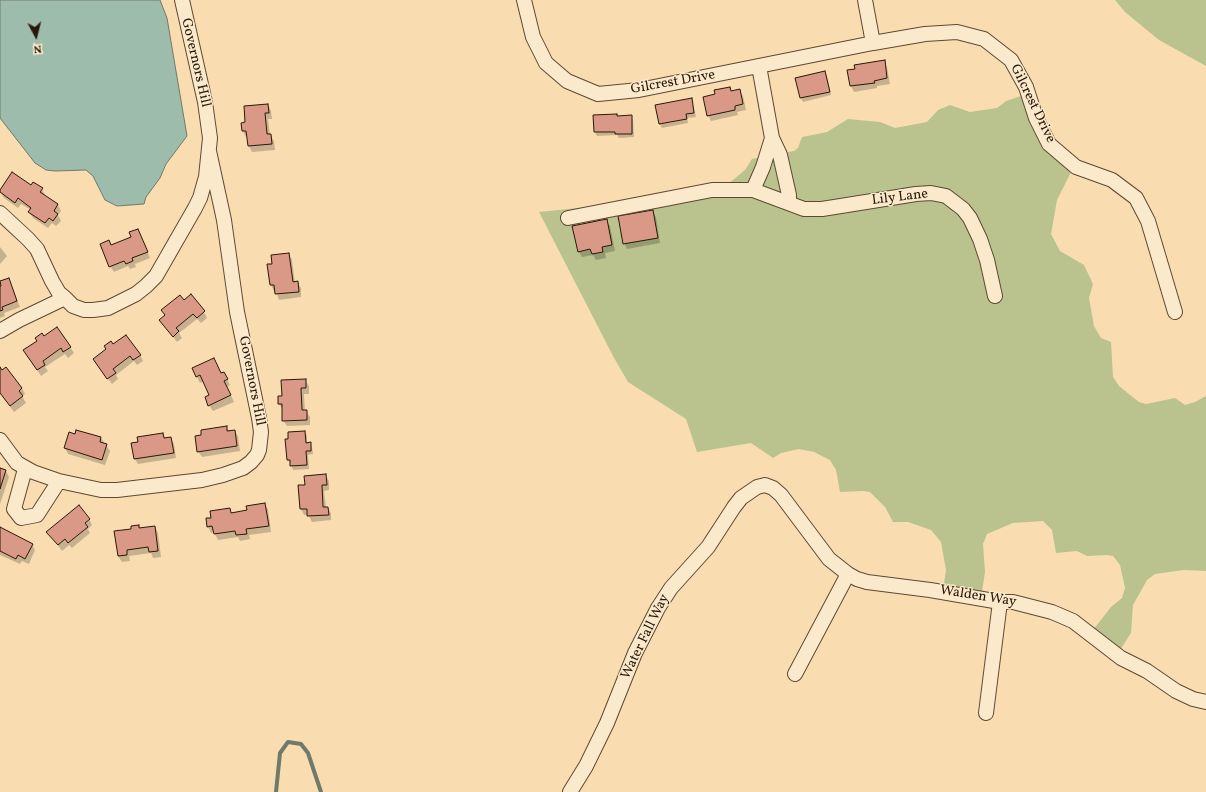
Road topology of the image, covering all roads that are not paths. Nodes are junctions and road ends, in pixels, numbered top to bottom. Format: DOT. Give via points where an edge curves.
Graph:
graph roads {
  1 [pos="182,0"];
  2 [pos="524,0"];
  3 [pos="865,0"];
  4 [pos="873,43"];
  5 [pos="759,66"];
  6 [pos="772,138"];
  7 [pos="209,151"];
  8 [pos="753,190"];
  9 [pos="789,202"];
  10 [pos="0,212"];
  11 [pos="568,218"];
  12 [pos="995,296"];
  13 [pos="65,298"];
  14 [pos="1175,312"];
  15 [pos="0,331"];
  16 [pos="0,440"];
  17 [pos="25,469"];
  18 [pos="59,481"];
  19 [pos="765,484"];
  20 [pos="848,574"];
  21 [pos="1000,602"];
  22 [pos="795,674"];
  23 [pos="1206,702"];
  24 [pos="986,713"];
  25 [pos="570,792"];
  1 -- 7 [label="street, Governors Hill" via="205,102 210,138"];
  2 -- 5 [label="street, Gilcrest Drive" via="533,37 546,63 567,81 598,94 639,90"];
  3 -- 4 [label="street"];
  4 -- 5 [label="street, Gilcrest Drive"];
  4 -- 14 [label="street, Gilcrest Drive" via="925,34 958,32 984,39 1011,60 1026,87 1036,118 1049,144 1076,167 1112,180 1136,198 1148,221"];
  5 -- 6 [label="street"];
  6 -- 8 [label="street" via="764,167"];
  6 -- 9 [label="street" via="780,155"];
  7 -- 13 [label="street, Governors Hill" via="200,198 156,276 125,300 108,308 84,310 73,306"];
  7 -- 18 [label="street, Governors Hill" via="224,220 234,293 259,418 257,455 243,468 202,480 117,490 101,490"];
  8 -- 9 [label="street, Lily Lane"];
  8 -- 11 [label="street, Lily Lane" via="712,190"];
  9 -- 12 [label="street, Lily Lane" via="804,209 822,209 916,194 946,196 963,209 975,227"];
  10 -- 13 [label="street, Governors Hill" via="37,249 59,294"];
  13 -- 15 [label="street"];
  16 -- 17 [label="street, Governors Hill" via="17,463"];
  17 -- 18 [label="street, Governors Hill"];
  17 -- 18 [label="street" via="14,509 21,518 37,515"];
  19 -- 20 [label="street, Walden Way" via="781,495 829,559"];
  19 -- 25 [label="street, Water Fall Way" via="741,498 708,547 671,588 658,608 635,652 607,723"];
  20 -- 21 [label="street, Walden Way" via="867,582"];
  20 -- 22 [label="street"];
  21 -- 23 [label="street, Walden Way" via="1012,602 1063,616 1121,658 1184,695"];
  21 -- 24 [label="street"];
}
